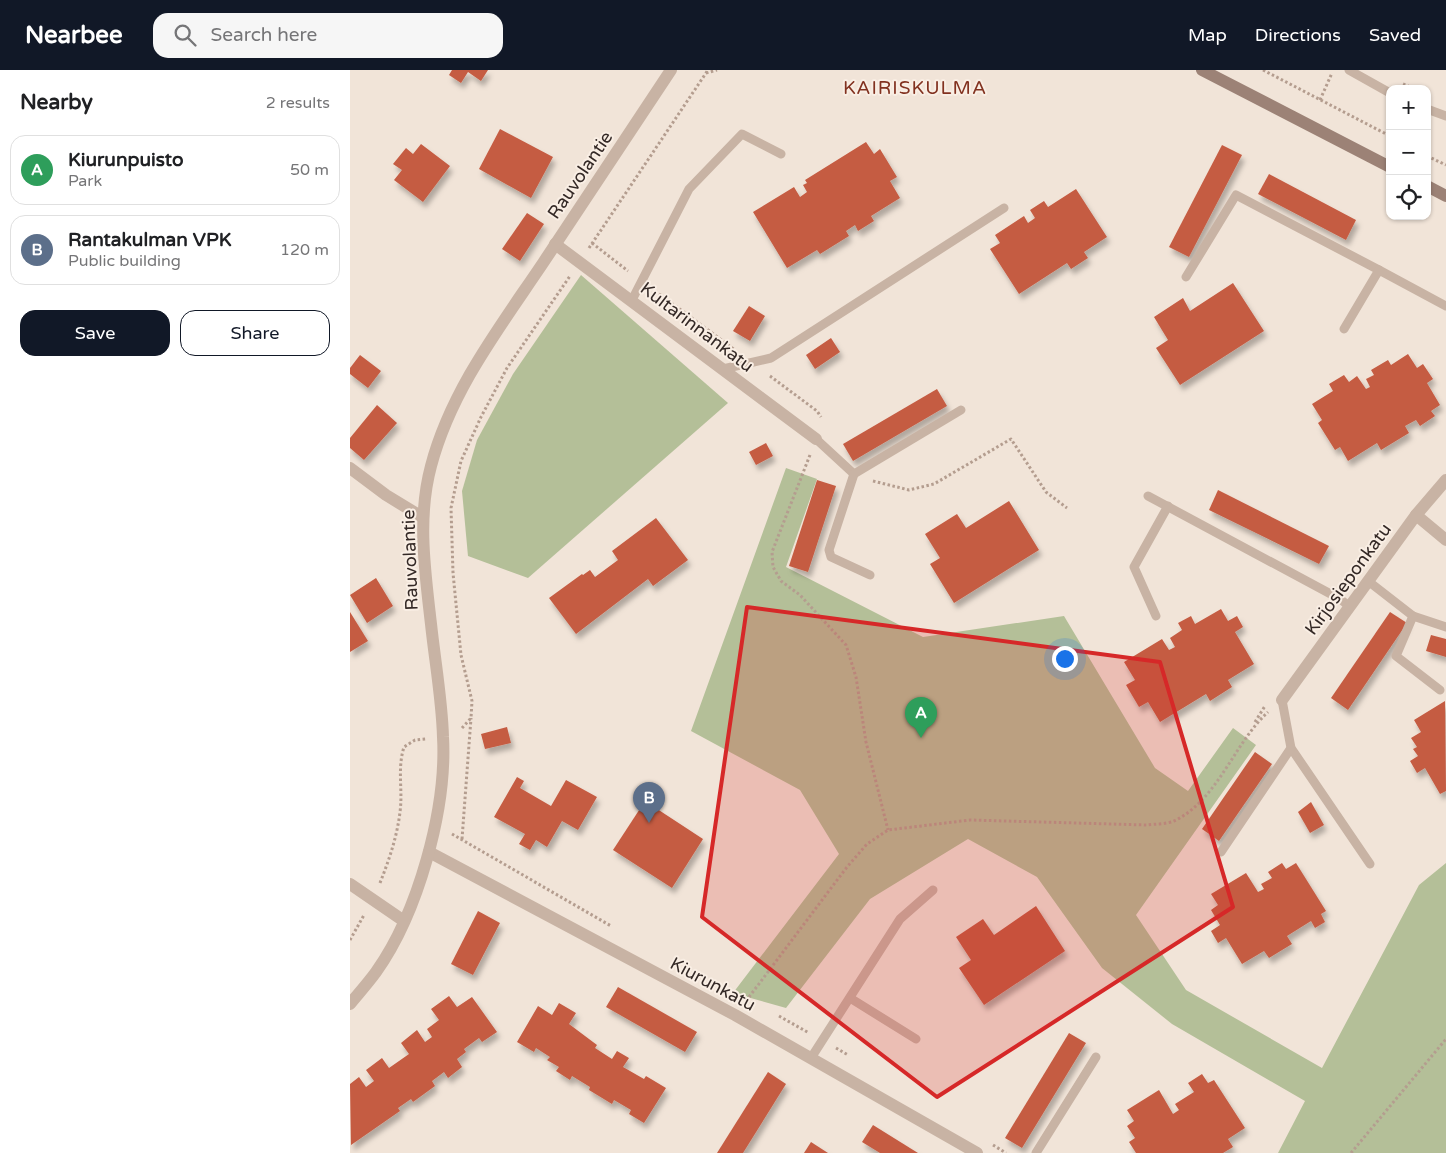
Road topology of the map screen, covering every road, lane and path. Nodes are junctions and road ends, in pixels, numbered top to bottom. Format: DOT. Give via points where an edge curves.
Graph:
graph roads {
  1 [pos="671,70"];
  2 [pos="717,70"];
  3 [pos="1202,70"];
  4 [pos="1263,70"];
  5 [pos="1334,70"];
  6 [pos="1349,70"];
  7 [pos="707,72"];
  8 [pos="1386,91"];
  9 [pos="1320,100"];
  10 [pos="1431,110"];
  11 [pos="1446,116"];
  12 [pos="1386,134"];
  13 [pos="781,154"];
  14 [pos="1431,158"];
  15 [pos="1386,165"];
  16 [pos="1446,165"];
  17 [pos="1431,188"];
  18 [pos="1446,196"];
  19 [pos="1004,208"];
  20 [pos="555,244"];
  21 [pos="592,244"];
  22 [pos="587,250"];
  23 [pos="1379,270"];
  24 [pos="568,277"];
  25 [pos="1186,277"];
  26 [pos="642,281"];
  27 [pos="632,300"];
  28 [pos="1446,306"];
  29 [pos="1344,329"];
  30 [pos="752,362"];
  31 [pos="723,369"];
  32 [pos="962,410"];
  33 [pos="816,439"];
  34 [pos="350,468"];
  35 [pos="854,474"];
  36 [pos="1446,480"];
  37 [pos="1148,496"];
  38 [pos="1168,506"];
  39 [pos="1067,508"];
  40 [pos="1416,515"];
  41 [pos="422,517"];
  42 [pos="1446,540"];
  43 [pos="870,575"];
  44 [pos="1368,581"];
  45 [pos="1350,606"];
  46 [pos="1156,616"];
  47 [pos="1413,616"];
  48 [pos="1446,627"];
  49 [pos="1440,690"];
  50 [pos="1282,700"];
  51 [pos="471,718"];
  52 [pos="444,738"];
  53 [pos="1291,748"];
  54 [pos="888,830"];
  55 [pos="462,839"];
  56 [pos="430,852"];
  57 [pos="1221,852"];
  58 [pos="1370,864"];
  59 [pos="381,881"];
  60 [pos="350,884"];
  61 [pos="933,890"];
  62 [pos="367,911"];
  63 [pos="404,921"];
  64 [pos="350,940"];
  65 [pos="850,998"];
  66 [pos="350,1004"];
  67 [pos="735,1015"];
  68 [pos="916,1039"];
  69 [pos="1446,1040"];
  70 [pos="1096,1057"];
  71 [pos="811,1058"];
  72 [pos="977,1153"];
  73 [pos="1036,1153"];
  74 [pos="1351,1153"];
  1 -- 20 [label="street, Rauvolantie"];
  2 -- 7 [label="path"];
  3 -- 15 [label="street"];
  4 -- 9 [label="path"];
  5 -- 9 [label="path"];
  6 -- 8 [label="lane"];
  7 -- 21 [label="path"];
  9 -- 12 [label="path"];
  10 -- 11 [label="lane"];
  13 -- 26 [label="lane" via="742,134 689,189"];
  14 -- 16 [label="path"];
  17 -- 18 [label="street"];
  19 -- 30 [label="lane" via="771,358"];
  20 -- 27 [label="street, Kultarinnankatu"];
  20 -- 41 [label="street, Rauvolantie" via="476,362 448,417 431,466"];
  21 -- 22 [label="path"];
  21 -- 26 [label="path"];
  23 -- 25 [label="lane" via="1236,195"];
  23 -- 28 [label="lane"];
  23 -- 29 [label="lane"];
  24 -- 51 [label="path" via="507,368 460,461 451,508 453,574 461,654 472,701"];
  26 -- 27 [label="lane"];
  26 -- 30 [label="path"];
  27 -- 31 [label="street, Kultarinnankatu"];
  30 -- 31 [label="lane"];
  30 -- 33 [label="path" via="817,411 823,422"];
  31 -- 33 [label="street, Kultarinnankatu"];
  32 -- 35 [label="lane"];
  33 -- 35 [label="lane"];
  33 -- 54 [label="path" via="772,552 773,567 782,581 800,595 846,645 856,677 866,742"];
  34 -- 41 [label="street"];
  35 -- 39 [label="path" via="909,490 934,484 1011,439 1046,492"];
  35 -- 43 [label="lane" via="829,550 831,558"];
  36 -- 40 [label="street, Kirjosieponkatu"];
  37 -- 38 [label="lane"];
  38 -- 45 [label="lane"];
  38 -- 46 [label="lane" via="1134,568"];
  40 -- 42 [label="street"];
  40 -- 44 [label="street, Kirjosieponkatu"];
  41 -- 52 [label="street, Rauvolantie"];
  44 -- 45 [label="street, Kirjosieponkatu"];
  44 -- 47 [label="lane"];
  45 -- 50 [label="street, Kirjosieponkatu"];
  47 -- 48 [label="lane"];
  47 -- 49 [label="lane" via="1396,656"];
  50 -- 53 [label="lane"];
  50 -- 54 [label="path" via="1253,726 1199,802 1174,822 1138,825 970,820"];
  51 -- 52 [label="path" via="459,731"];
  51 -- 55 [label="path"];
  52 -- 56 [label="street, Rauvolantie" via="441,791"];
  52 -- 59 [label="path" via="415,740 404,747 399,762 400,812 390,858"];
  53 -- 57 [label="lane"];
  53 -- 58 [label="lane"];
  54 -- 67 [label="path" via="867,844 846,867"];
  56 -- 63 [label="street, Rauvolantie"];
  56 -- 67 [label="street, Kiurunkatu"];
  60 -- 63 [label="street"];
  61 -- 65 [label="lane" via="900,919"];
  62 -- 64 [label="path"];
  63 -- 66 [label="street, Rauvolantie" via="377,970"];
  65 -- 68 [label="lane"];
  65 -- 71 [label="lane"];
  67 -- 71 [label="street, Kiurunkatu"];
  69 -- 74 [label="path"];
  70 -- 73 [label="lane"];
  71 -- 72 [label="street, Kiurunkatu"];
}
